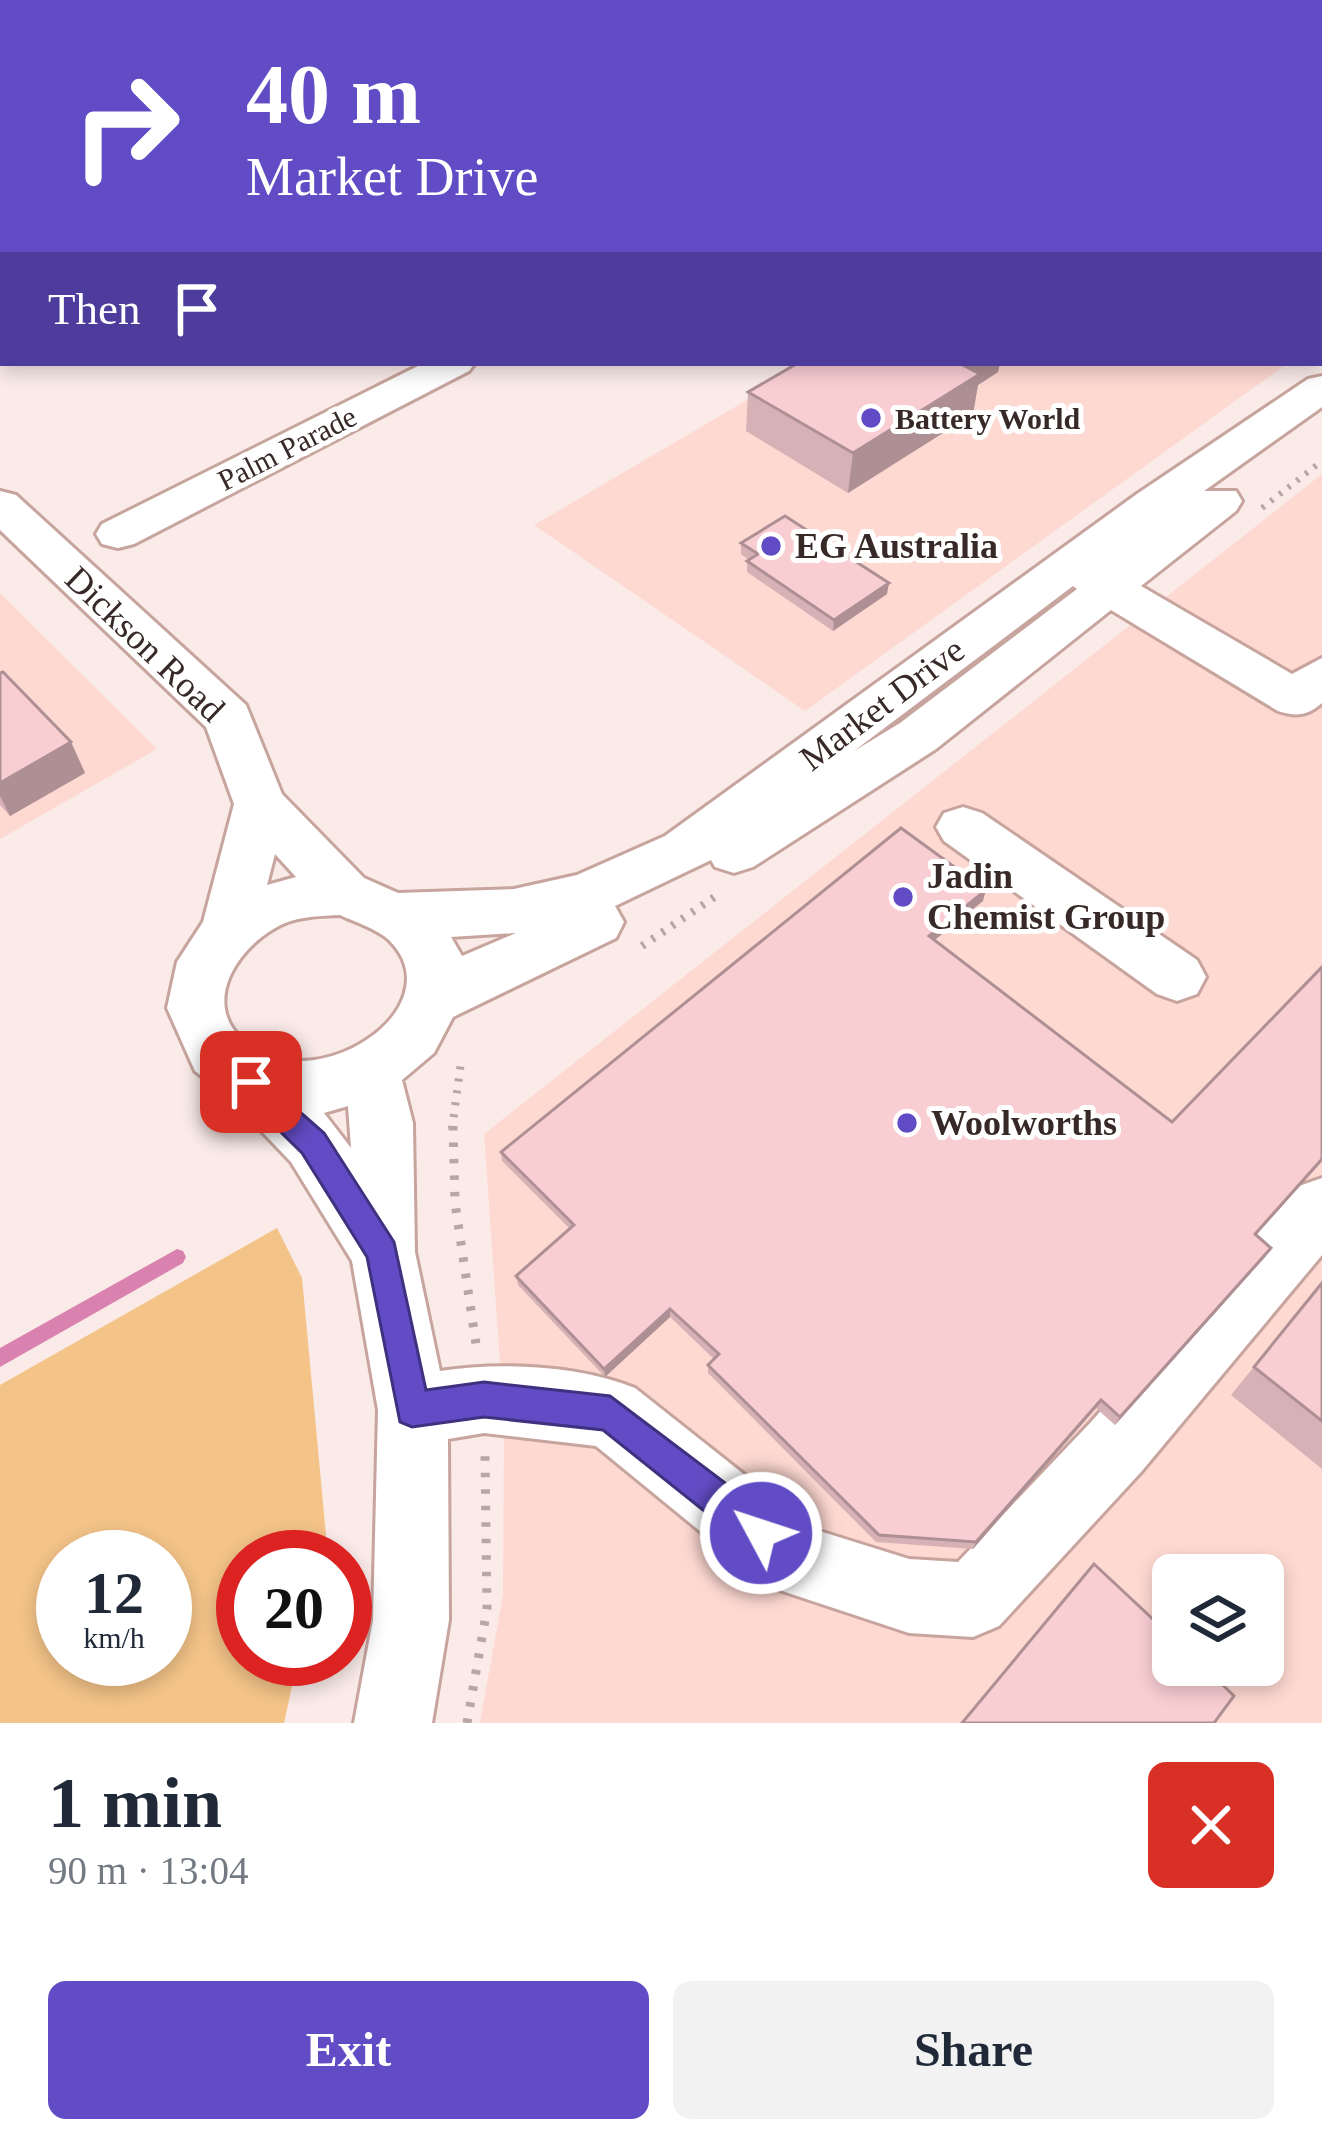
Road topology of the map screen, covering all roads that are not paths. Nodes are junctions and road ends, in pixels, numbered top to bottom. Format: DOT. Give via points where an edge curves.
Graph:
graph roads {
  1 [pos="449,366"];
  2 [pos="1322,388"];
  3 [pos="1322,435"];
  4 [pos="0,505"];
  5 [pos="118,534"];
  6 [pos="1104,565"];
  7 [pos="1313,682"];
  8 [pos="260,804"];
  9 [pos="963,827"];
  10 [pos="345,893"];
  11 [pos="402,914"];
  12 [pos="228,933"];
  13 [pos="1177,977"];
  14 [pos="436,999"];
  15 [pos="370,1071"];
  16 [pos="251,1082"];
  17 [pos="1322,1207"];
  18 [pos="383,1252"];
  19 [pos="412,1410"];
  20 [pos="393,1723"];
  1 -- 5 [label="street, Palm Parade"];
  2 -- 6 [label="street, Market Drive"];
  3 -- 6 [label="street, Market Drive"];
  4 -- 8 [label="street, Dickson Road" via="228,718"];
  6 -- 7 [label="street"];
  6 -- 11 [label="street, Market Drive" via="640,874 535,911 475,919"];
  6 -- 14 [label="street, Market Drive" via="918,736 825,798 704,870"];
  8 -- 10 [label="street, Dickson Road"];
  8 -- 12 [label="street"];
  9 -- 13 [label="street"];
  10 -- 11 [label="street"];
  10 -- 12 [label="street" via="301,896"];
  11 -- 14 [label="street" via="426,941"];
  12 -- 16 [label="street" via="202,968 193,1011 211,1054"];
  14 -- 15 [label="street" via="403,1046"];
  15 -- 16 [label="street" via="302,1090"];
  15 -- 18 [label="street" via="382,1123"];
  16 -- 18 [label="street" via="313,1143"];
  17 -- 19 [label="street" via="973,1600 909,1596 793,1560 610,1413 484,1399"];
  18 -- 19 [label="street"];
  19 -- 20 [label="street" via="411,1620"];
}
